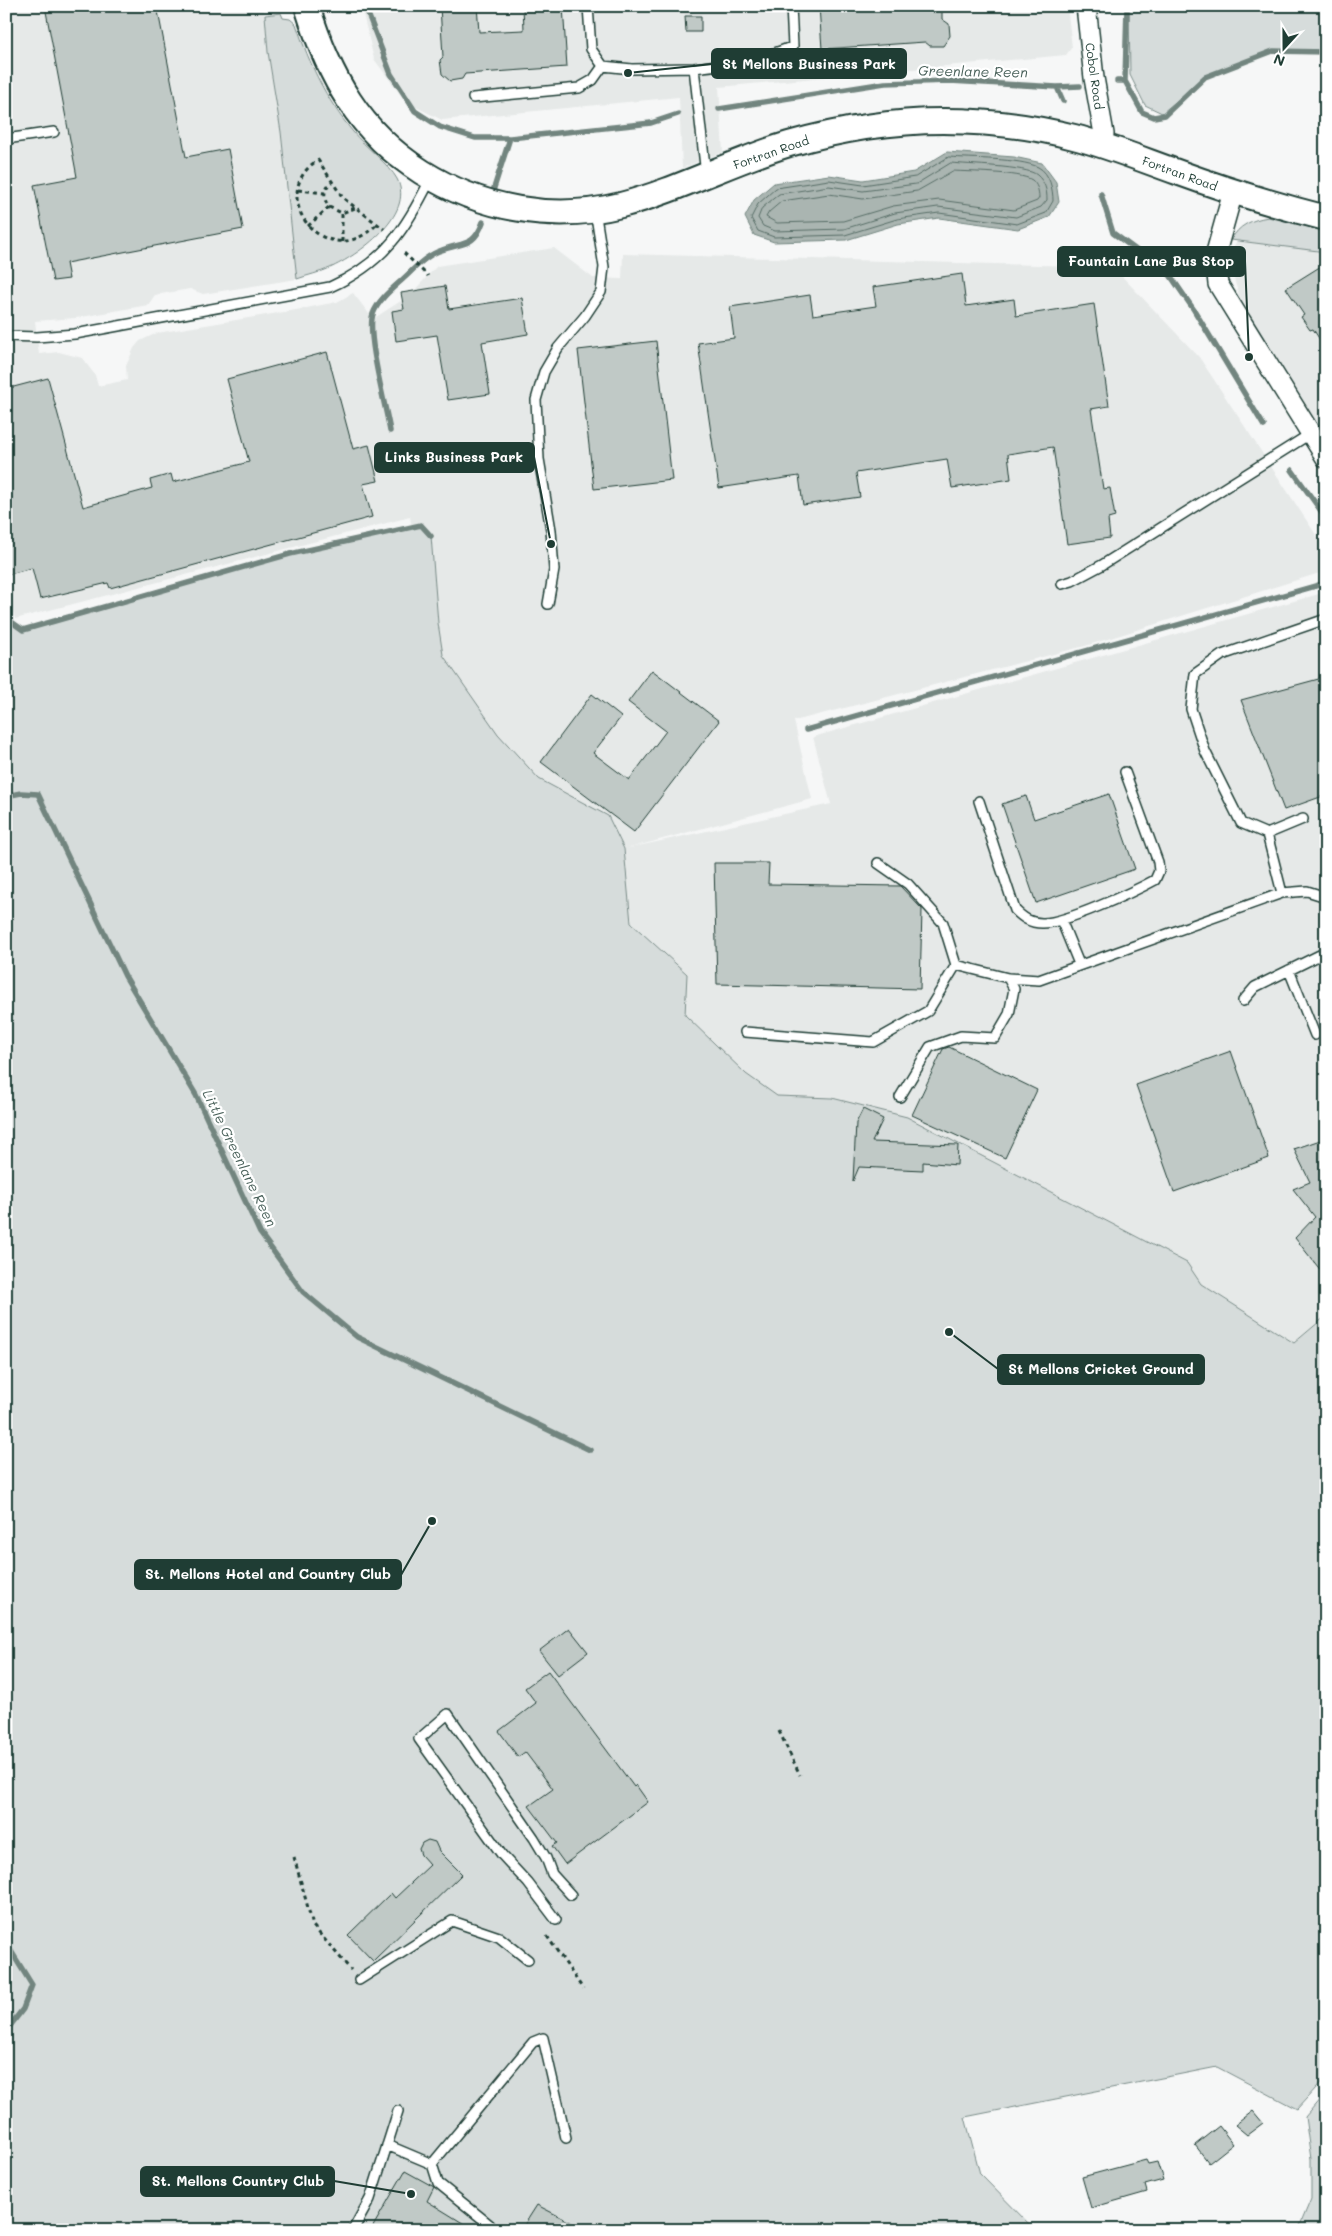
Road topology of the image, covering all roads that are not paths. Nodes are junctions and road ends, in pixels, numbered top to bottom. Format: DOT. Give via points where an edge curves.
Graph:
graph roads {
  1 [pos="307,6"];
  2 [pos="588,6"];
  3 [pos="791,6"];
  4 [pos="1086,6"];
  5 [pos="603,66"];
  6 [pos="694,68"];
  7 [pos="473,98"];
  8 [pos="54,132"];
  9 [pos="6,139"];
  10 [pos="1102,145"];
  11 [pos="706,175"];
  12 [pos="432,178"];
  13 [pos="1233,192"];
  14 [pos="595,209"];
  15 [pos="1326,218"];
  16 [pos="6,336"];
  17 [pos="1310,434"];
  18 [pos="1326,458"];
  19 [pos="1062,584"];
  20 [pos="548,604"];
  21 [pos="1326,619"];
  22 [pos="1125,772"];
  23 [pos="979,801"];
  24 [pos="1303,819"];
  25 [pos="1267,834"];
  26 [pos="878,863"];
  27 [pos="1282,893"];
  28 [pos="1326,897"];
  29 [pos="1061,920"];
  30 [pos="1326,952"];
  31 [pos="1079,964"];
  32 [pos="956,966"];
  33 [pos="1289,970"];
  34 [pos="1008,978"];
  35 [pos="1243,1001"];
  36 [pos="745,1032"];
  37 [pos="1314,1035"];
  38 [pos="900,1097"];
  39 [pos="572,1895"];
  40 [pos="556,1920"];
  41 [pos="528,1960"];
  42 [pos="360,1980"];
  43 [pos="398,2111"];
  44 [pos="566,2138"];
  45 [pos="387,2145"];
  46 [pos="432,2164"];
  47 [pos="490,2224"];
  48 [pos="353,2230"];
  1 -- 12 [label="street, Fortran Road" via="328,66 361,119 406,162"];
  2 -- 5 [label="lane" via="591,49"];
  3 -- 6 [label="lane" via="793,46 770,56"];
  4 -- 10 [label="street, Cobol Road" via="1104,134"];
  5 -- 6 [label="lane" via="632,70"];
  5 -- 7 [label="lane" via="593,80 579,88"];
  6 -- 11 [label="lane"];
  8 -- 9 [label="lane"];
  10 -- 11 [label="street, Fortran Road" via="1029,128 986,123 916,122 829,134 789,144"];
  10 -- 13 [label="street, Fortran Road"];
  11 -- 14 [label="street, Fortran Road" via="647,197"];
  12 -- 14 [label="street, Fortran Road" via="476,199 506,207 541,212"];
  12 -- 16 [label="lane" via="411,219 390,246 373,263 330,287 75,334"];
  13 -- 15 [label="street, Fortran Road"];
  13 -- 17 [label="street" via="1215,256 1218,284"];
  14 -- 20 [label="lane" via="604,268 601,292 558,348 544,372 536,400 539,459 552,530 554,570"];
  17 -- 18 [label="street"];
  17 -- 19 [label="lane" via="1102,565"];
  21 -- 25 [label="lane" via="1222,655 1195,674 1191,709 1205,751 1241,823"];
  22 -- 29 [label="lane" via="1159,871 1155,880"];
  23 -- 29 [label="lane" via="1015,910 1026,920 1042,923"];
  24 -- 25 [label="lane"];
  25 -- 27 [label="lane"];
  26 -- 32 [label="lane" via="908,884 943,924"];
  27 -- 28 [label="lane" via="1308,891"];
  27 -- 31 [label="lane"];
  29 -- 31 [label="lane"];
  30 -- 33 [label="lane"];
  31 -- 34 [label="lane" via="1039,980"];
  32 -- 34 [label="lane"];
  32 -- 36 [label="lane" via="928,1011 874,1042"];
  33 -- 35 [label="lane" via="1256,987"];
  33 -- 37 [label="lane"];
  34 -- 38 [label="lane" via="1014,989 1009,1014 994,1038 961,1036 930,1047"];
  39 -- 40 [label="lane" via="552,1874 534,1838 448,1714 419,1740 502,1855 528,1882"];
  41 -- 42 [label="lane" via="499,1937 452,1921"];
  43 -- 45 [label="lane"];
  44 -- 46 [label="lane" via="543,2038 532,2042"];
  45 -- 46 [label="lane"];
  45 -- 48 [label="lane" via="370,2199"];
  46 -- 47 [label="lane" via="438,2183"];
}
